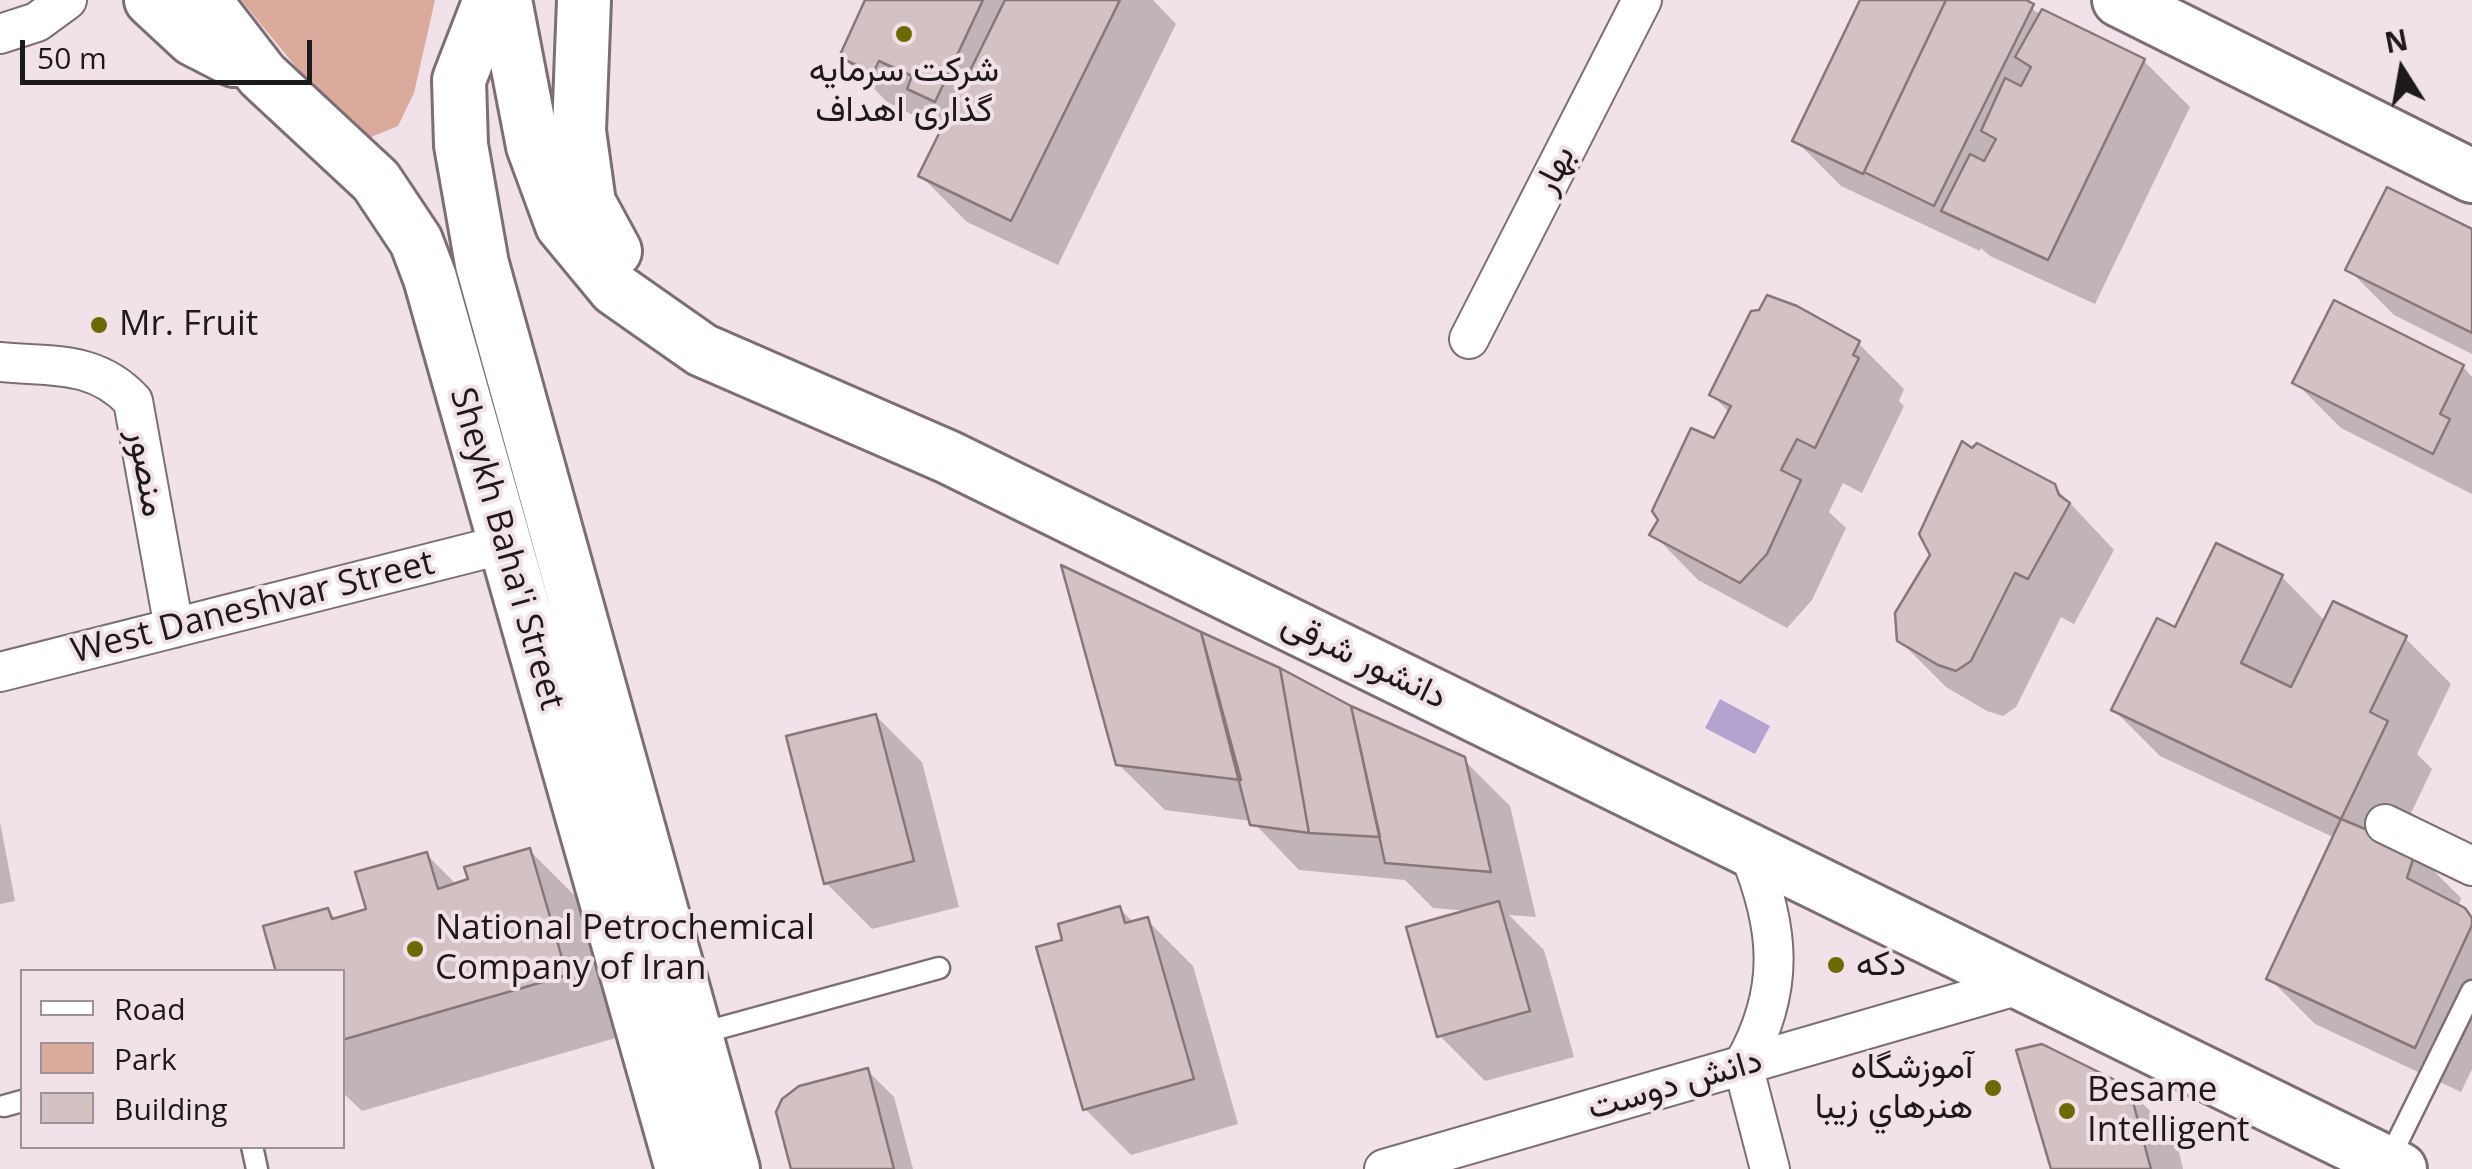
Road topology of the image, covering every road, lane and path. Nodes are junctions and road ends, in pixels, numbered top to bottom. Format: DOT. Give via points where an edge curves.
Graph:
graph roads {
  1 [pos="67,0"];
  2 [pos="151,0"];
  3 [pos="204,0"];
  4 [pos="490,0"];
  5 [pos="505,0"];
  6 [pos="584,0"];
  7 [pos="1642,0"];
  8 [pos="2119,0"];
  9 [pos="0,34"];
  10 [pos="262,76"];
  11 [pos="2472,176"];
  12 [pos="1469,339"];
  13 [pos="0,362"];
  14 [pos="948,458"];
  15 [pos="505,544"];
  16 [pos="174,628"];
  17 [pos="0,672"];
  18 [pos="2386,824"];
  19 [pos="1748,850"];
  20 [pos="2472,866"];
  21 [pos="939,968"];
  22 [pos="2023,984"];
  23 [pos="2472,991"];
  24 [pos="696,1034"];
  25 [pos="1743,1065"];
  26 [pos="2393,1166"];
  27 [pos="682,1169"];
  28 [pos="733,1169"];
  29 [pos="1384,1169"];
  30 [pos="1770,1169"];
  1 -- 9 [label="street" via="37,22"];
  2 -- 10 [label="main road" via="193,38"];
  3 -- 10 [label="main road, Sheykh Baha'i Street"];
  4 -- 24 [label="main road, Sheykh Baha'i Street" via="459,80 462,145 482,264"];
  5 -- 14 [label="main road, دانشور شرقی" via="533,146 562,225 615,289 702,350"];
  6 -- 14 [label="main road" via="579,131 589,203 618,256 716,328 898,408"];
  7 -- 12 [label="street, بهار"];
  8 -- 11 [label="main road"];
  10 -- 15 [label="main road, Sheykh Baha'i Street" via="376,180 416,241"];
  13 -- 16 [label="street, منصور" via="92,371 133,401"];
  14 -- 19 [label="main road, دانشور شرقی"];
  15 -- 16 [label="street, West Daneshvar Street"];
  15 -- 27 [label="main road, Sheykh Baha'i Street"];
  16 -- 17 [label="street, West Daneshvar Street"];
  18 -- 20 [label="street"];
  19 -- 22 [label="main road, دانشور شرقی"];
  19 -- 25 [label="street" via="1766,893 1774,949 1772,995"];
  21 -- 24 [label="lane"];
  22 -- 25 [label="street, دانش دوست"];
  22 -- 26 [label="main road, دانشور شرقی"];
  23 -- 26 [label="lane"];
  24 -- 28 [label="main road, Sheykh Baha'i Street"];
  25 -- 29 [label="street, دانش دوست"];
  25 -- 30 [label="street"];
}
